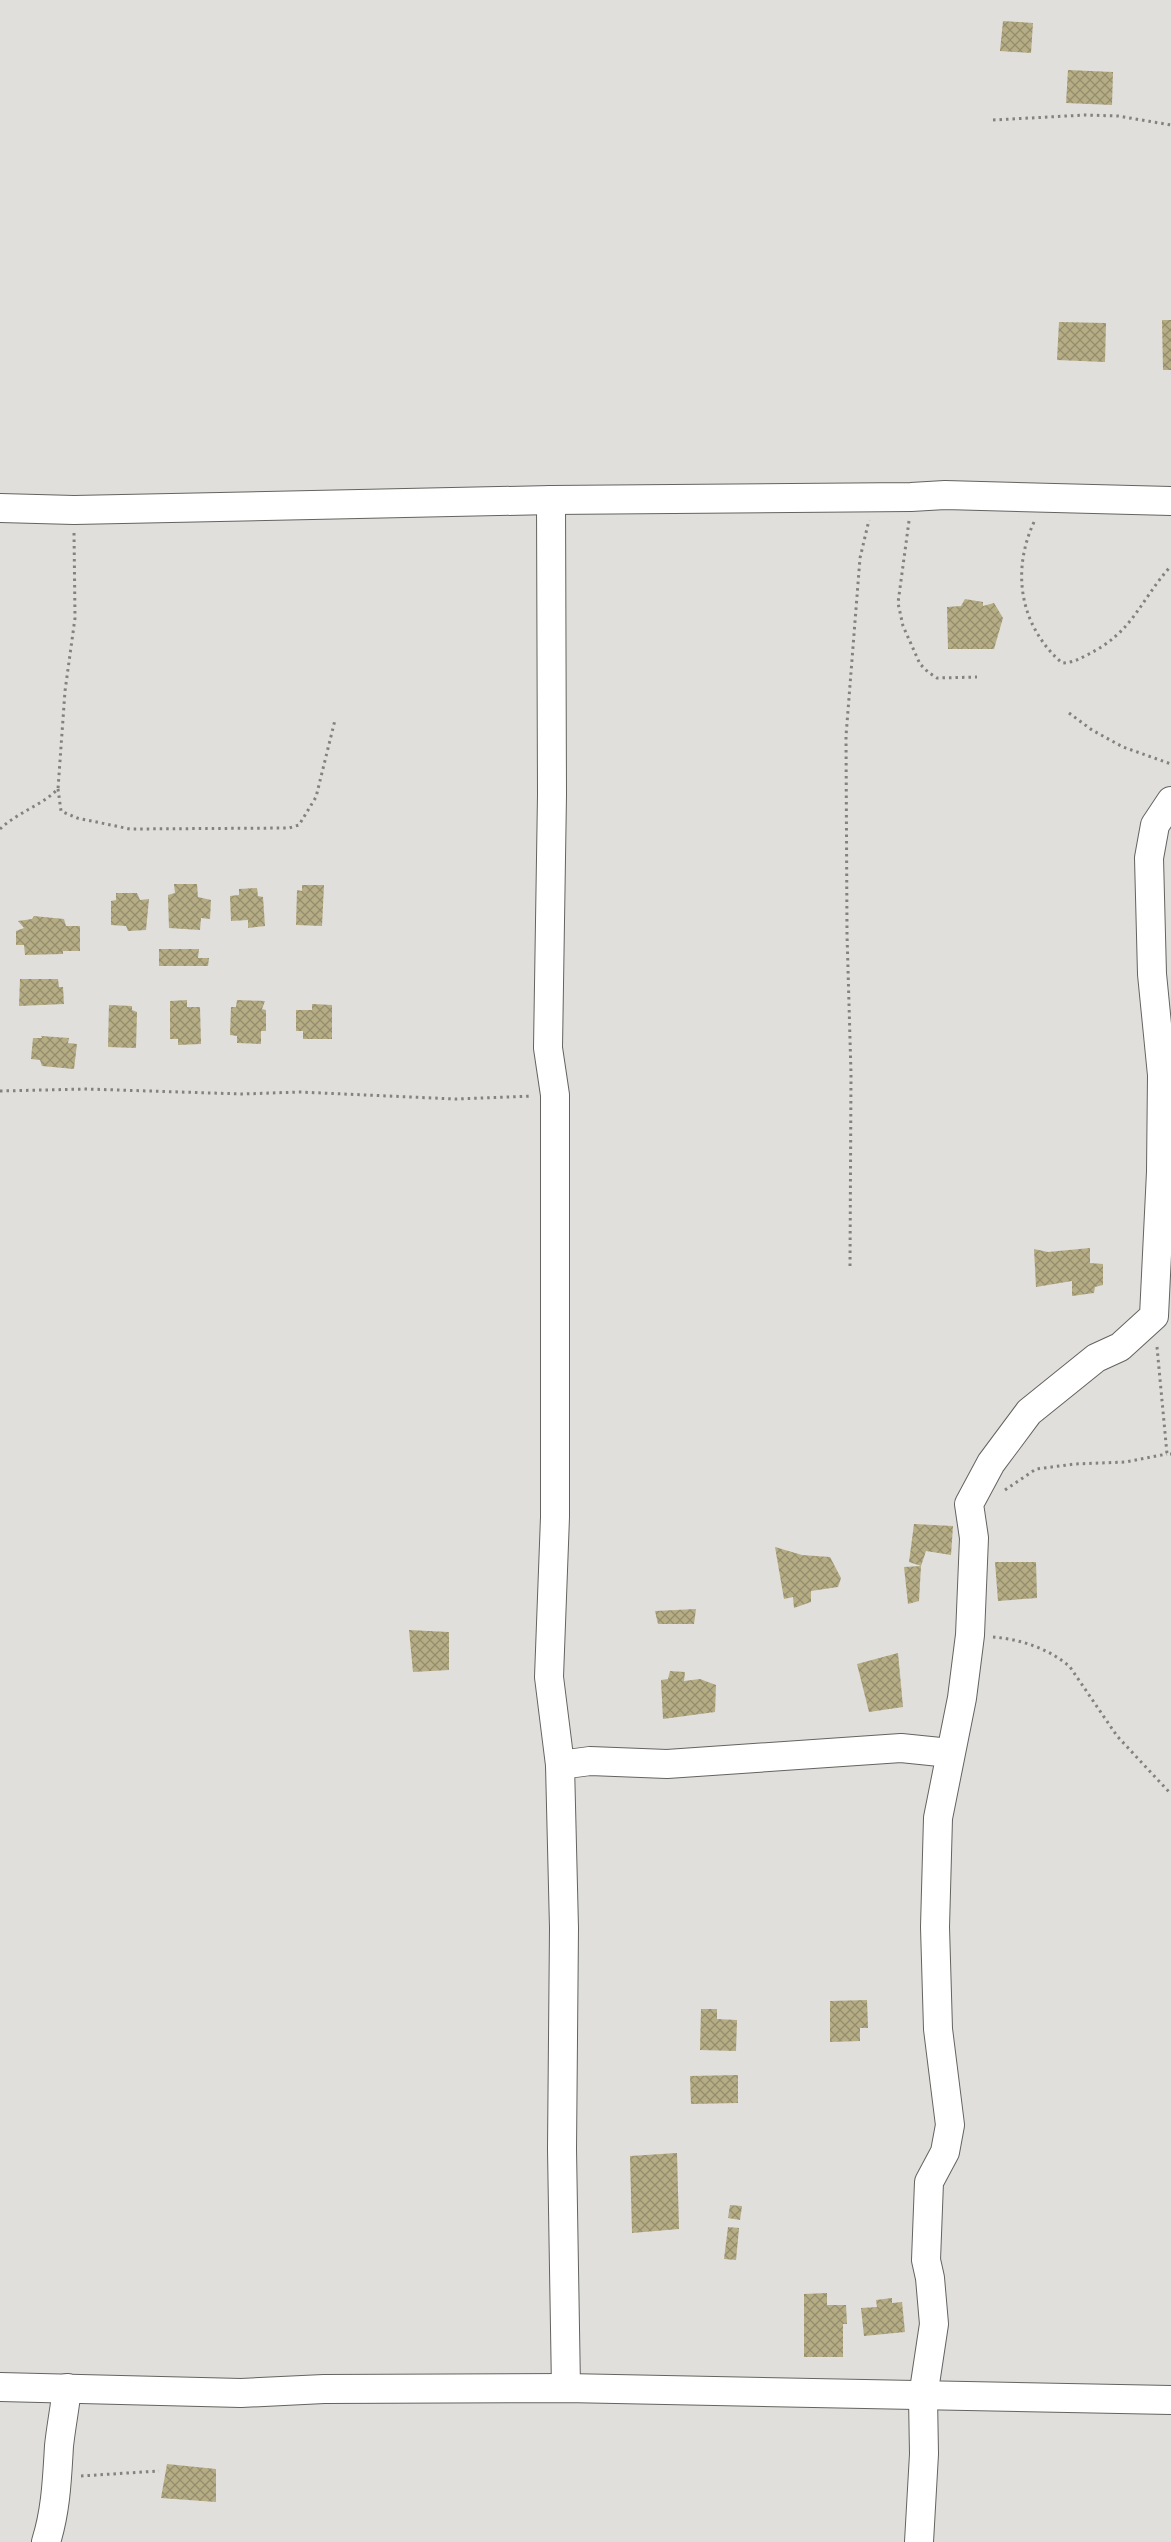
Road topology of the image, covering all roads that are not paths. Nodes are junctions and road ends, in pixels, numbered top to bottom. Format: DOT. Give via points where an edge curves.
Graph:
graph roads {
  1 [pos="551,500"];
  2 [pos="1171,501"];
  3 [pos="0,508"];
  4 [pos="1171,801"];
  5 [pos="1163,818"];
  6 [pos="950,1752"];
  7 [pos="560,1765"];
  8 [pos="0,2387"];
  9 [pos="67,2388"];
  10 [pos="566,2388"];
  11 [pos="923,2397"];
  12 [pos="1171,2400"];
  13 [pos="46,2542"];
  14 [pos="919,2542"];
  1 -- 2 [label="street" via="911,498 945,495"];
  1 -- 3 [label="street" via="74,510"];
  1 -- 7 [label="street" via="552,795 548,1048 555,1095 555,1507 549,1677"];
  4 -- 5 [label="street"];
  5 -- 6 [label="street" via="1149,858 1152,974 1162,1075 1154,1316 1120,1347 1096,1358 1029,1412 991,1463 969,1504 974,1538 970,1635 962,1698"];
  6 -- 7 [label="street" via="892,1748 667,1764 590,1761"];
  6 -- 11 [label="street" via="938,1818 935,1927 938,2029 950,2126 945,2152 929,2182 926,2260 934,2324"];
  7 -- 10 [label="street"];
  8 -- 9 [label="street"];
  9 -- 10 [label="street" via="241,2393 324,2389"];
  9 -- 13 [label="street" via="58,2480"];
  10 -- 11 [label="street"];
  11 -- 12 [label="street"];
  11 -- 14 [label="street" via="924,2454"];
}
